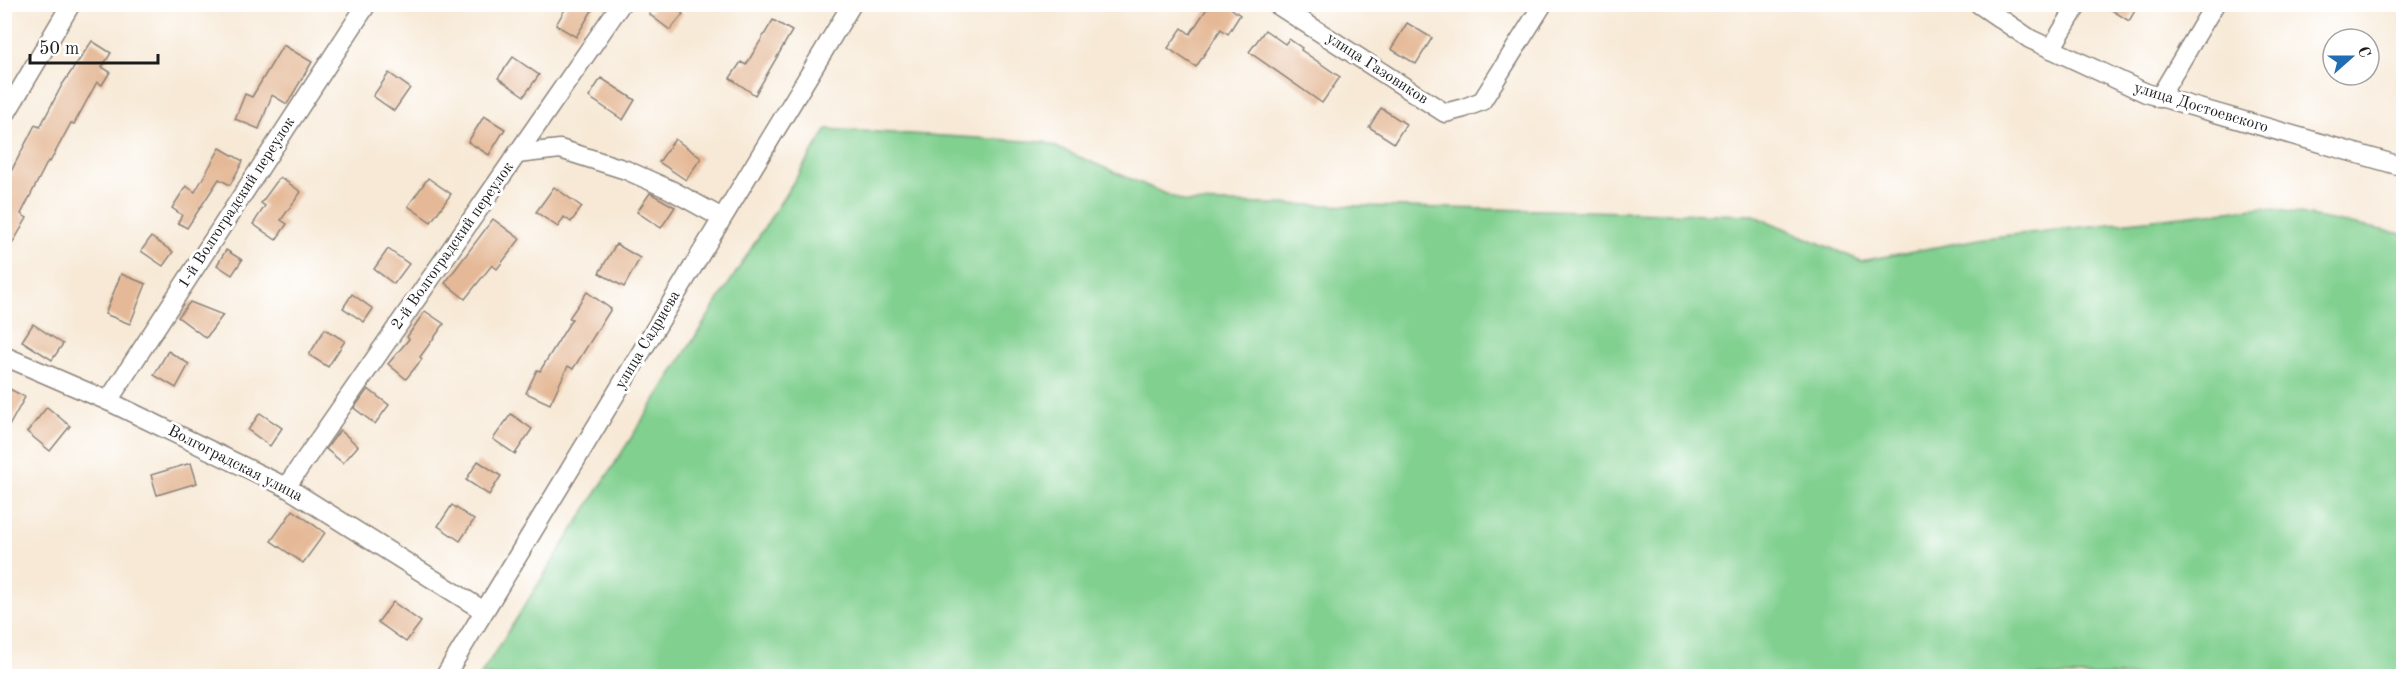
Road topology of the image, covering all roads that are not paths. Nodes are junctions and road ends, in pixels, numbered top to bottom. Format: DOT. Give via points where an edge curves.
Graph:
graph roads {
  1 [pos="71,4"];
  2 [pos="367,4"];
  3 [pos="621,4"];
  4 [pos="852,4"];
  5 [pos="1276,4"];
  6 [pos="1543,4"];
  7 [pos="1979,4"];
  8 [pos="2078,4"];
  9 [pos="2215,4"];
  10 [pos="2051,50"];
  11 [pos="2159,98"];
  12 [pos="4,117"];
  13 [pos="517,153"];
  14 [pos="2403,167"];
  15 [pos="722,218"];
  16 [pos="4,356"];
  17 [pos="108,401"];
  18 [pos="286,487"];
  19 [pos="484,612"];
  20 [pos="445,676"];
  1 -- 12 [label="street"];
  2 -- 17 [label="street, 1-й Волгоградский переулок"];
  3 -- 13 [label="street, 2-й Волгоградский переулок"];
  4 -- 15 [label="street, улица Садриева"];
  5 -- 6 [label="street, улица Газовиков" via="1445,113 1482,101"];
  7 -- 10 [label="street, улица Достоевского"];
  8 -- 10 [label="street"];
  9 -- 11 [label="street"];
  10 -- 11 [label="street, улица Достоевского"];
  11 -- 14 [label="street, улица Достоевского"];
  13 -- 15 [label="street" via="560,149 626,170"];
  13 -- 18 [label="street, 2-й Волгоградский переулок"];
  15 -- 19 [label="street, улица Садриева"];
  16 -- 17 [label="street, Волгоградская улица"];
  17 -- 18 [label="street, Волгоградская улица"];
  18 -- 19 [label="street, Волгоградская улица"];
  19 -- 20 [label="street, улица Садриева"];
}
